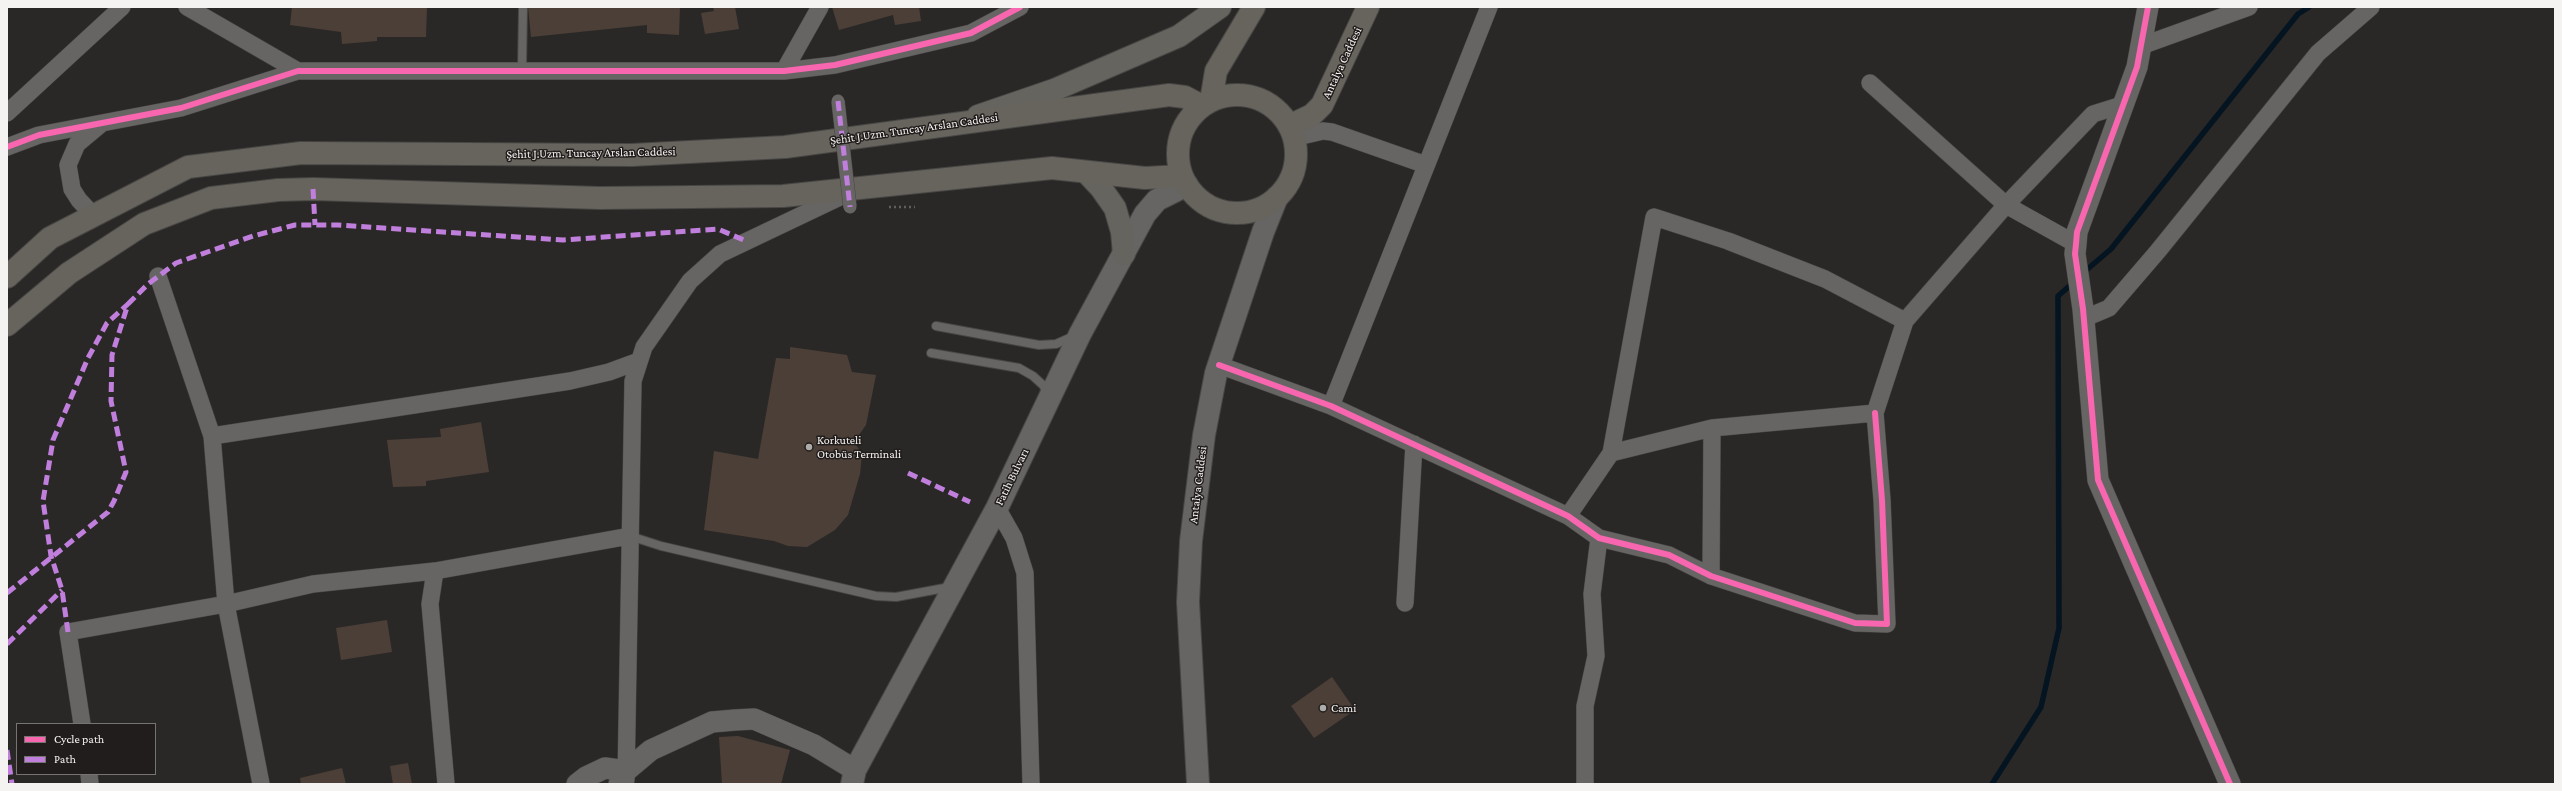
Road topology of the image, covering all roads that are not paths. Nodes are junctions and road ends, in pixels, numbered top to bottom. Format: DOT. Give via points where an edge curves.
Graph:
graph roads {
  1 [pos="122,7"];
  2 [pos="187,7"];
  3 [pos="523,7"];
  4 [pos="820,7"];
  5 [pos="1020,7"];
  6 [pos="1220,7"];
  7 [pos="1254,7"];
  8 [pos="1368,7"];
  9 [pos="1489,7"];
  10 [pos="2148,7"];
  11 [pos="2249,7"];
  12 [pos="2371,7"];
  13 [pos="2141,46"];
  14 [pos="298,71"];
  15 [pos="522,71"];
  16 [pos="784,71"];
  17 [pos="1870,83"];
  18 [pos="838,100"];
  19 [pos="1207,104"];
  20 [pos="2125,104"];
  21 [pos="7,113"];
  22 [pos="103,122"];
  23 [pos="952,124"];
  24 [pos="1291,132"];
  25 [pos="7,147"];
  26 [pos="1426,165"];
  27 [pos="1086,172"];
  28 [pos="1184,180"];
  29 [pos="859,188"];
  30 [pos="1277,197"];
  31 [pos="2006,205"];
  32 [pos="850,207"];
  33 [pos="94,216"];
  34 [pos="2075,249"];
  35 [pos="1124,254"];
  36 [pos="8,276"];
  37 [pos="158,276"];
  38 [pos="2083,314"];
  39 [pos="1904,321"];
  40 [pos="7,325"];
  41 [pos="936,326"];
  42 [pos="1080,334"];
  43 [pos="931,353"];
  44 [pos="640,360"];
  45 [pos="1219,365"];
  46 [pos="1048,403"];
  47 [pos="1331,406"];
  48 [pos="1875,413"];
  49 [pos="1712,428"];
  50 [pos="212,436"];
  51 [pos="1414,444"];
  52 [pos="1611,453"];
  53 [pos="997,508"];
  54 [pos="1568,516"];
  55 [pos="630,536"];
  56 [pos="1599,538"];
  57 [pos="435,571"];
  58 [pos="1711,576"];
  59 [pos="953,586"];
  60 [pos="1405,603"];
  61 [pos="226,604"];
  62 [pos="82,723"];
  63 [pos="853,777"];
  64 [pos="624,780"];
  65 [pos="261,784"];
  66 [pos="446,784"];
  67 [pos="577,784"];
  68 [pos="1031,784"];
  69 [pos="1198,784"];
  70 [pos="1585,784"];
  71 [pos="2230,784"];
  1 -- 21 [label="street"];
  2 -- 14 [label="street"];
  3 -- 15 [label="lane"];
  4 -- 16 [label="street"];
  5 -- 16 [label="street" via="971,33 835,65"];
  6 -- 23 [label="main road" via="1179,36 1054,90"];
  7 -- 19 [label="highway" via="1216,71"];
  8 -- 24 [label="highway, Antalya Caddesi" via="1322,104"];
  9 -- 26 [label="street"];
  10 -- 13 [label="street"];
  11 -- 13 [label="street"];
  12 -- 38 [label="street" via="2318,52 2109,308"];
  13 -- 20 [label="street" via="2138,67"];
  14 -- 15 [label="street"];
  14 -- 22 [label="street" via="181,108"];
  15 -- 16 [label="street"];
  17 -- 31 [label="street"];
  18 -- 32 [label="street, bridge"];
  19 -- 23 [label="highway, Şehit J.Uzm. Tuncay Arslan Caddesi" via="1169,95"];
  19 -- 24 [label="highway" via="1230,96 1250,97 1276,110"];
  19 -- 28 [label="highway" via="1189,120 1180,138 1178,157"];
  20 -- 31 [label="street" via="2093,114"];
  20 -- 34 [label="street" via="2077,232"];
  22 -- 25 [label="street" via="39,135"];
  22 -- 33 [label="street" via="77,144 68,165 72,189"];
  23 -- 33 [label="highway, Şehit J.Uzm. Tuncay Arslan Caddesi" via="785,147 632,155 301,153 188,167"];
  24 -- 26 [label="street" via="1332,132"];
  24 -- 30 [label="highway" via="1296,154 1292,173"];
  26 -- 47 [label="street"];
  27 -- 28 [label="highway"];
  27 -- 29 [label="highway" via="1052,168"];
  27 -- 35 [label="main road" via="1115,208 1122,232"];
  28 -- 30 [label="highway" via="1203,202 1224,212 1253,211"];
  28 -- 35 [label="main road, Fatih Bulvarı" via="1157,200 1145,214"];
  29 -- 40 [label="highway" via="783,196 600,198 299,190 211,198 144,224 69,273"];
  29 -- 44 [label="street" via="720,254 690,280 644,347"];
  30 -- 45 [label="main road, Antalya Caddesi"];
  31 -- 34 [label="street"];
  31 -- 39 [label="street"];
  33 -- 36 [label="highway, Şehit J.Uzm. Tuncay Arslan Caddesi" via="50,238"];
  34 -- 38 [label="street"];
  35 -- 42 [label="main road, Fatih Bulvarı"];
  37 -- 50 [label="street"];
  38 -- 71 [label="street" via="2098,480"];
  39 -- 48 [label="street"];
  39 -- 52 [label="street" via="1826,279 1728,241 1654,217"];
  41 -- 42 [label="lane" via="1039,344 1056,344"];
  42 -- 46 [label="main road, Fatih Bulvarı"];
  43 -- 46 [label="lane" via="1019,368 1044,386"];
  44 -- 50 [label="street" via="609,372 570,381"];
  44 -- 55 [label="street" via="633,381"];
  45 -- 47 [label="street"];
  45 -- 69 [label="main road, Antalya Caddesi" via="1204,435 1191,540 1188,602"];
  46 -- 53 [label="main road, Fatih Bulvarı"];
  47 -- 51 [label="street"];
  48 -- 49 [label="street"];
  48 -- 58 [label="street" via="1882,500 1887,624 1855,623"];
  49 -- 52 [label="street"];
  49 -- 58 [label="street"];
  50 -- 61 [label="street"];
  51 -- 54 [label="street"];
  51 -- 60 [label="street"];
  52 -- 54 [label="street"];
  53 -- 59 [label="main road, Fatih Bulvarı"];
  53 -- 68 [label="street" via="1014,538 1025,573"];
  54 -- 56 [label="street"];
  55 -- 57 [label="street"];
  55 -- 59 [label="lane" via="661,546 876,596 896,596"];
  55 -- 64 [label="street"];
  56 -- 58 [label="street" via="1670,555"];
  56 -- 70 [label="street" via="1592,594 1596,656 1585,706"];
  57 -- 61 [label="street" via="313,584"];
  57 -- 66 [label="street" via="430,604"];
  59 -- 63 [label="main road, Fatih Bulvarı"];
  61 -- 62 [label="street" via="68,632"];
  61 -- 65 [label="street"];
  63 -- 64 [label="street" via="814,745 754,718 712,722 651,750"];
  64 -- 67 [label="street" via="604,768"];
}
